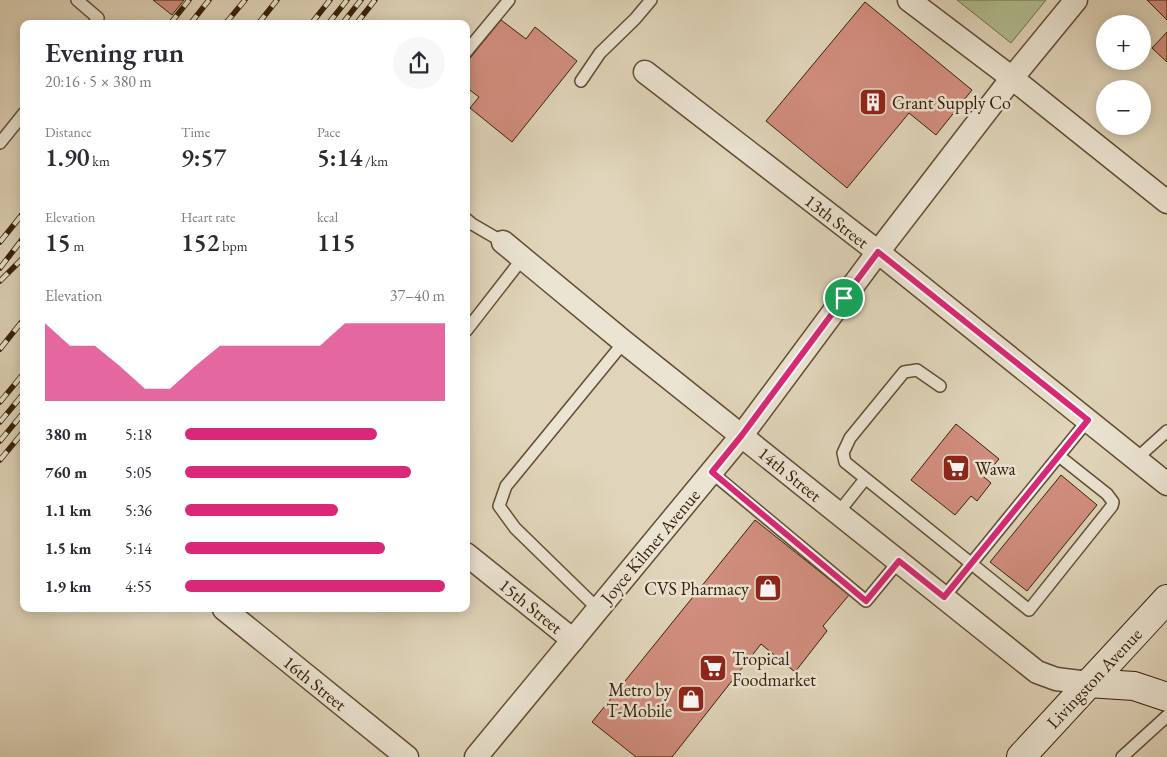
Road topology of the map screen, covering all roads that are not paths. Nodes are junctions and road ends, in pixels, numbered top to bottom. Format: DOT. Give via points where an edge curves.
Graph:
graph roads {
  1 [pos="77,0"];
  2 [pos="509,0"];
  3 [pos="651,0"];
  4 [pos="909,0"];
  5 [pos="1076,0"];
  6 [pos="97,20"];
  7 [pos="470,47"];
  8 [pos="645,72"];
  9 [pos="1012,78"];
  10 [pos="581,81"];
  11 [pos="20,118"];
  12 [pos="0,143"];
  13 [pos="1167,202"];
  14 [pos="470,222"];
  15 [pos="502,242"];
  16 [pos="878,252"];
  17 [pos="522,259"];
  18 [pos="470,326"];
  19 [pos="624,342"];
  20 [pos="940,386"];
  21 [pos="1088,420"];
  22 [pos="1167,432"];
  23 [pos="742,435"];
  24 [pos="1059,456"];
  25 [pos="1136,459"];
  26 [pos="712,472"];
  27 [pos="865,479"];
  28 [pos="1167,484"];
  29 [pos="838,512"];
  30 [pos="470,557"];
  31 [pos="899,561"];
  32 [pos="971,564"];
  33 [pos="944,597"];
  34 [pos="1167,599"];
  35 [pos="598,609"];
  36 [pos="228,612"];
  37 [pos="573,640"];
  38 [pos="1088,683"];
  39 [pos="1167,697"];
  40 [pos="1167,716"];
  41 [pos="407,757"];
  42 [pos="476,757"];
  43 [pos="1021,757"];
  44 [pos="1122,757"];
  1 -- 6 [label="lane"];
  2 -- 7 [label="lane"];
  3 -- 10 [label="lane" via="600,53"];
  4 -- 9 [label="street"];
  5 -- 9 [label="street, Joyce Kilmer Avenue"];
  8 -- 16 [label="street, 13th Street"];
  9 -- 13 [label="street"];
  9 -- 16 [label="street, Joyce Kilmer Avenue"];
  11 -- 12 [label="lane"];
  14 -- 15 [label="lane"];
  15 -- 17 [label="street, 14th Street"];
  16 -- 21 [label="street, 13th Street"];
  16 -- 23 [label="street, Joyce Kilmer Avenue"];
  17 -- 18 [label="lane"];
  17 -- 19 [label="street, 14th Street"];
  19 -- 23 [label="street, 14th Street"];
  19 -- 35 [label="lane" via="506,486 499,506 515,528"];
  20 -- 27 [label="lane" via="921,371 909,370 901,374 850,438 843,453 845,462"];
  21 -- 24 [label="lane"];
  21 -- 25 [label="street, 13th Street"];
  22 -- 25 [label="lane"];
  23 -- 26 [label="street, Joyce Kilmer Avenue"];
  23 -- 29 [label="street, 14th Street"];
  24 -- 32 [label="lane"];
  24 -- 32 [label="lane" via="1107,494 1112,506 1035,603 1029,610"];
  25 -- 28 [label="street, 13th Street"];
  26 -- 31 [label="lane" via="866,601"];
  26 -- 35 [label="street, Joyce Kilmer Avenue"];
  27 -- 29 [label="lane"];
  27 -- 32 [label="lane"];
  29 -- 31 [label="street, 14th Street"];
  30 -- 37 [label="street, 15th Street"];
  31 -- 33 [label="street, 14th Street"];
  32 -- 33 [label="lane"];
  33 -- 38 [label="street, 14th Street" via="1043,676"];
  34 -- 38 [label="main road, Livingston Avenue"];
  35 -- 37 [label="street, Joyce Kilmer Avenue"];
  36 -- 41 [label="street, 16th Street"];
  37 -- 42 [label="street, Joyce Kilmer Avenue"];
  38 -- 39 [label="main road" via="1134,686"];
  38 -- 43 [label="main road, Livingston Avenue"];
  40 -- 44 [label="lane"];
}
